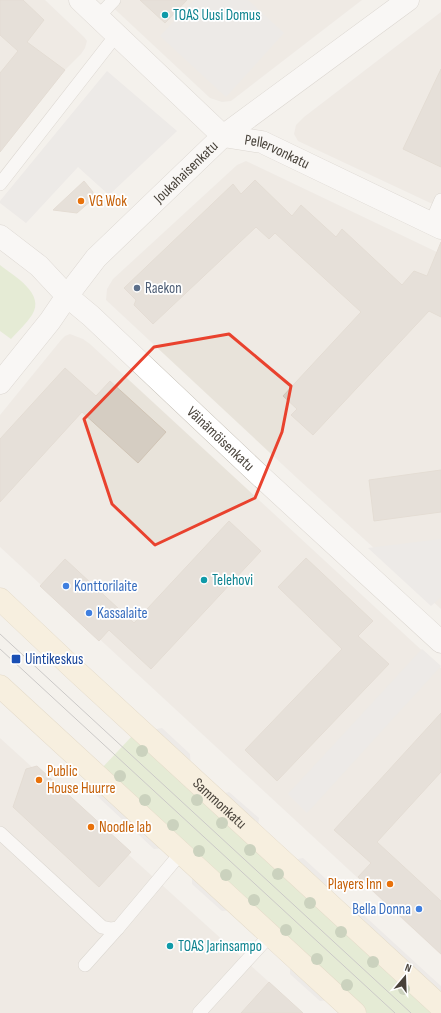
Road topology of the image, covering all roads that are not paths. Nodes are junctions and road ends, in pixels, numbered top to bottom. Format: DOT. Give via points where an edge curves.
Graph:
graph roads {
  1 [pos="80,0"];
  2 [pos="114,0"];
  3 [pos="408,0"];
  4 [pos="98,18"];
  5 [pos="117,34"];
  6 [pos="223,136"];
  7 [pos="0,184"];
  8 [pos="441,200"];
  9 [pos="436,225"];
  10 [pos="0,236"];
  11 [pos="67,296"];
  12 [pos="0,383"];
  13 [pos="0,599"];
  14 [pos="441,642"];
  15 [pos="0,686"];
  16 [pos="0,833"];
  17 [pos="180,854"];
  18 [pos="118,928"];
  19 [pos="270,935"];
  20 [pos="85,965"];
  21 [pos="441,1007"];
  22 [pos="199,1013"];
  23 [pos="355,1013"];
  1 -- 4 [label="street, Pellervonkatu"];
  2 -- 4 [label="lane"];
  3 -- 6 [label="street, Joukahaisenkatu"];
  4 -- 5 [label="street, Pellervonkatu"];
  5 -- 6 [label="street, Pellervonkatu"];
  5 -- 7 [label="lane"];
  6 -- 9 [label="street, Pellervonkatu" via="262,142"];
  6 -- 11 [label="street, Joukahaisenkatu" via="96,258"];
  8 -- 9 [label="lane"];
  10 -- 11 [label="street, Väinämöisenkatu" via="39,266"];
  11 -- 12 [label="street, Joukahaisenkatu"];
  11 -- 14 [label="street, Väinämöisenkatu"];
  13 -- 21 [label="main road, Sammonkatu"];
  15 -- 17 [label="main road"];
  16 -- 18 [label="lane" via="102,927"];
  17 -- 18 [label="lane"];
  17 -- 19 [label="main road"];
  18 -- 20 [label="lane"];
  19 -- 22 [label="lane"];
  19 -- 23 [label="main road"];
}
